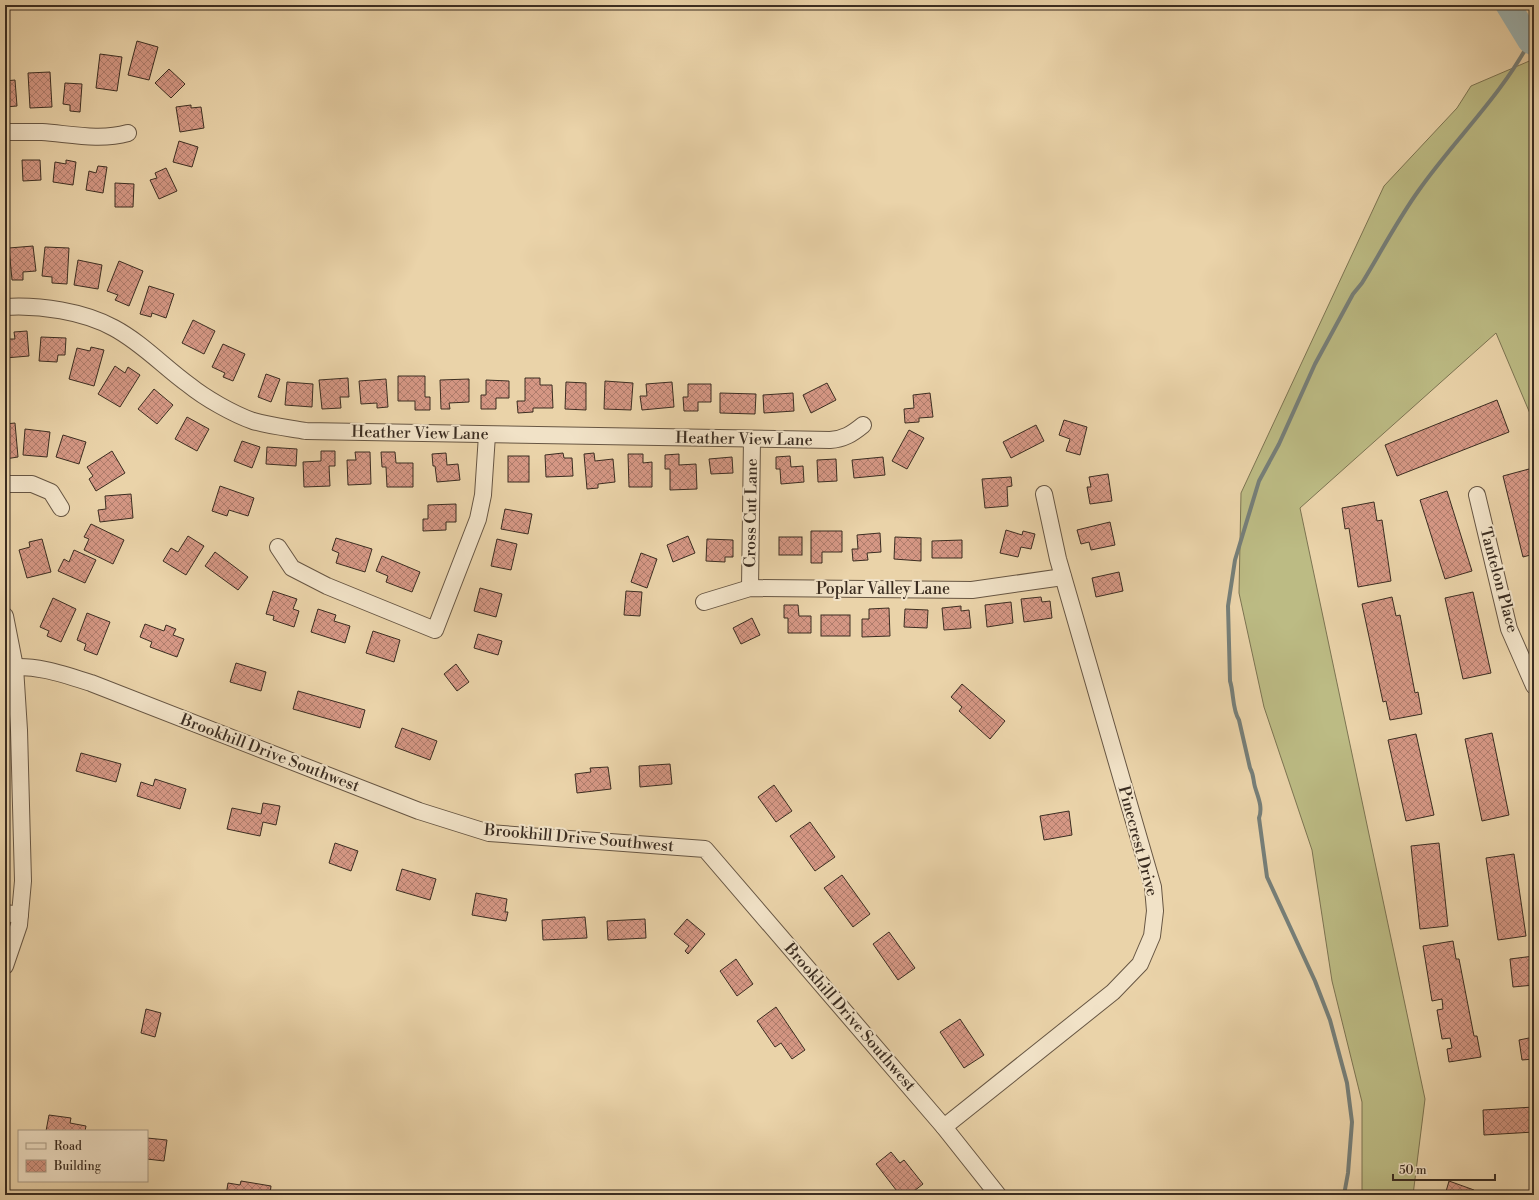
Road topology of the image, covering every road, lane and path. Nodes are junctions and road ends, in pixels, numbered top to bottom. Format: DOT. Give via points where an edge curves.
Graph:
graph roads {
  1 [pos="5,132"];
  2 [pos="128,133"];
  3 [pos="5,307"];
  4 [pos="863,425"];
  5 [pos="487,434"];
  6 [pos="752,439"];
  7 [pos="5,484"];
  8 [pos="1044,494"];
  9 [pos="1477,495"];
  10 [pos="61,508"];
  11 [pos="278,547"];
  12 [pos="1063,577"];
  13 [pos="750,588"];
  14 [pos="704,602"];
  15 [pos="5,616"];
  16 [pos="10,668"];
  17 [pos="1534,686"];
  18 [pos="12,914"];
  19 [pos="5,966"];
  20 [pos="944,1127"];
  21 [pos="998,1195"];
  1 -- 2 [label="street" via="42,132 90,137"];
  3 -- 5 [label="street, Heather View Lane" via="40,308 79,314 114,328 155,356 190,386 252,420 306,431"];
  4 -- 6 [label="street, Heather View Lane" via="847,436 830,440"];
  5 -- 6 [label="street, Heather View Lane"];
  5 -- 11 [label="street" via="483,495 478,519 435,630 327,586 292,568"];
  6 -- 13 [label="street, Cross Cut Lane"];
  7 -- 10 [label="street" via="32,484 51,492"];
  8 -- 12 [label="street, Pinecrest Drive"];
  9 -- 17 [label="street, Tantelon Place" via="1509,629"];
  12 -- 13 [label="street, Poplar Valley Lane" via="972,590"];
  12 -- 20 [label="street, Pinecrest Drive" via="1153,887 1155,911 1152,936 1140,964 1113,992"];
  13 -- 14 [label="street, Poplar Valley Lane"];
  15 -- 16 [label="street"];
  16 -- 18 [label="street" via="19,730 23,881"];
  16 -- 20 [label="street, Brookhill Drive Southwest" via="52,670 91,683 419,811 489,832 705,849"];
  18 -- 19 [label="street" via="19,925"];
  20 -- 21 [label="street, Brookhill Drive Southwest"];
}
